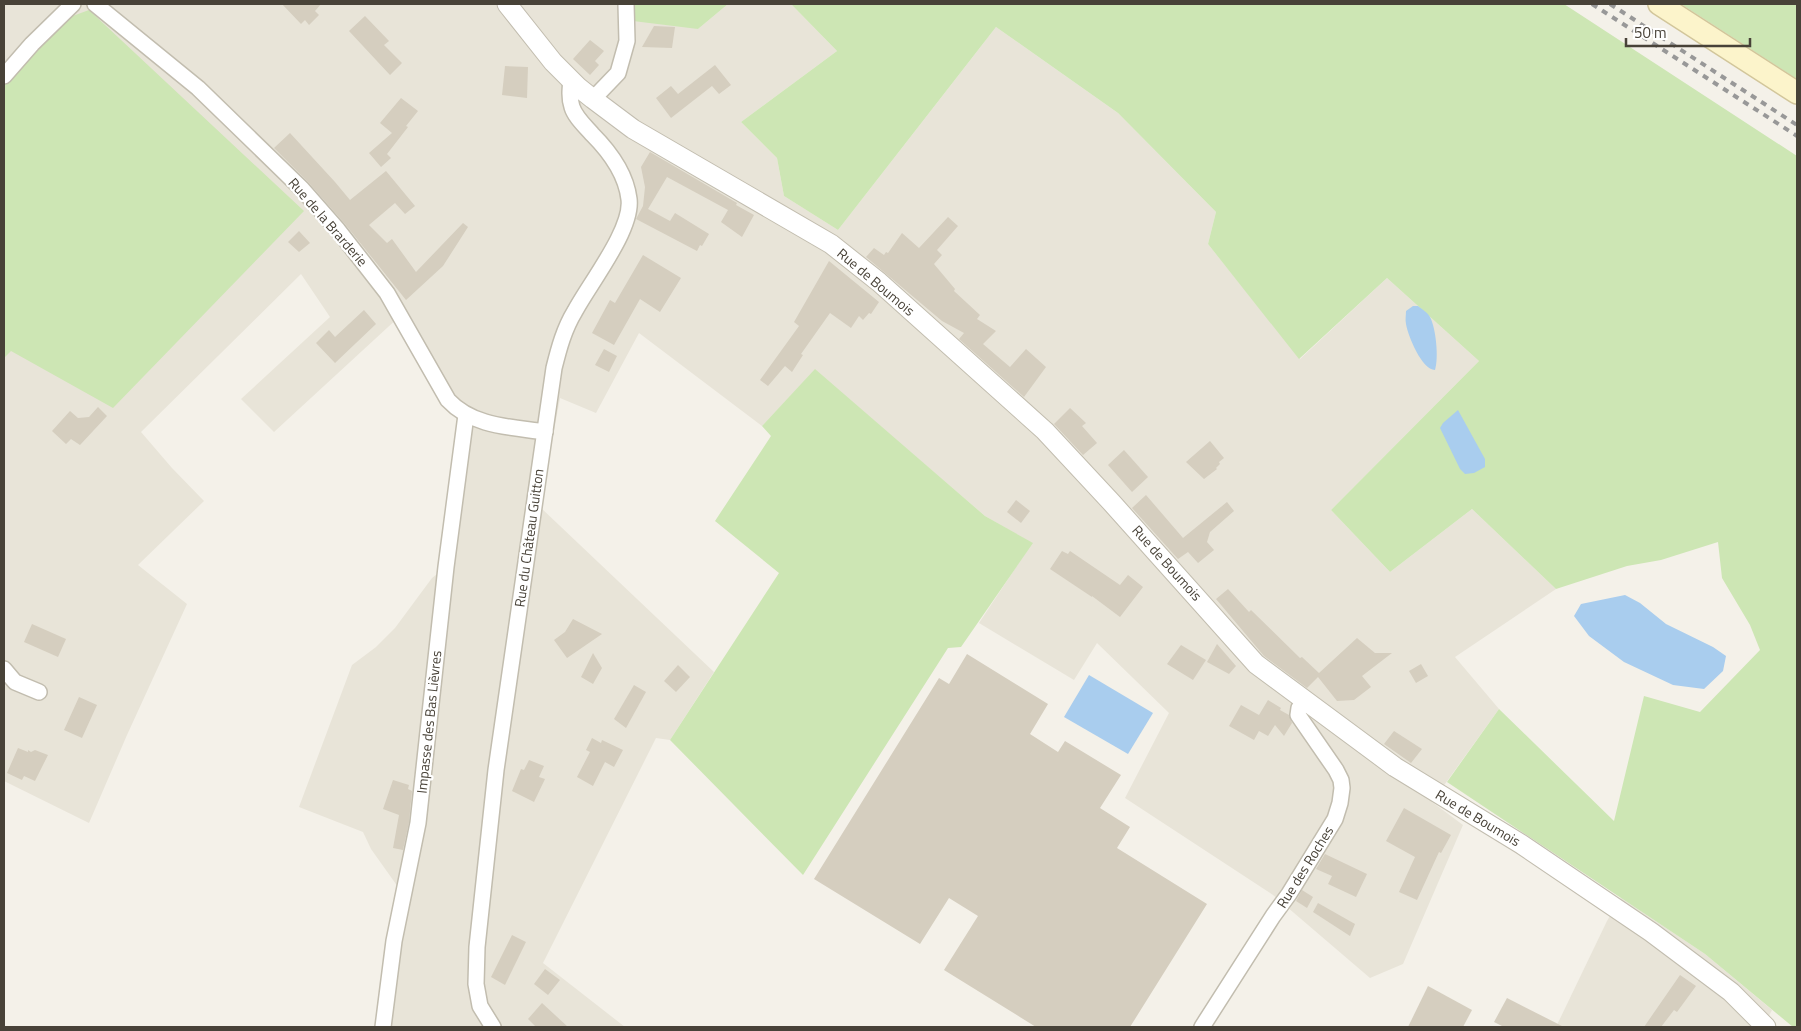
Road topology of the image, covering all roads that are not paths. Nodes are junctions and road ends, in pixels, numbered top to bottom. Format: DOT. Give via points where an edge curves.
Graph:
graph roads {
  1 [pos="74,4"];
  2 [pos="95,4"];
  3 [pos="507,4"];
  4 [pos="626,4"];
  5 [pos="1659,4"];
  6 [pos="4,76"];
  7 [pos="581,89"];
  8 [pos="1797,93"];
  9 [pos="466,415"];
  10 [pos="545,432"];
  11 [pos="4,669"];
  12 [pos="39,692"];
  13 [pos="1304,701"];
  14 [pos="383,1027"];
  15 [pos="493,1027"];
  16 [pos="1202,1027"];
  17 [pos="1766,1027"];
  1 -- 6 [label="street"];
  2 -- 9 [label="street, Rue de la Brarderie" via="198,88 302,189 380,283 448,400"];
  3 -- 7 [label="street, Rue de Boumois" via="540,48"];
  4 -- 7 [label="street" via="627,41 618,73"];
  5 -- 8 [label="main road"];
  7 -- 10 [label="street, Rue du Château Guitton" via="570,92 572,109 605,148 623,177 629,200 627,218 620,235 574,311 560,343"];
  7 -- 13 [label="street, Rue de Boumois" via="633,129 831,244 879,282 1045,431 1256,664"];
  9 -- 10 [label="street, Rue de la Brarderie" via="477,420"];
  9 -- 14 [label="street, Impasse des Bas Lièvres" via="418,823 394,942"];
  10 -- 15 [label="street, Rue du Château Guitton" via="496,770 477,947 476,984 480,1006"];
  11 -- 12 [label="street" via="15,682"];
  13 -- 16 [label="street, Rue des Roches" via="1298,714 1341,780 1335,819"];
  13 -- 17 [label="street, Rue de Boumois" via="1395,767 1521,844 1651,932 1731,992"];
}
